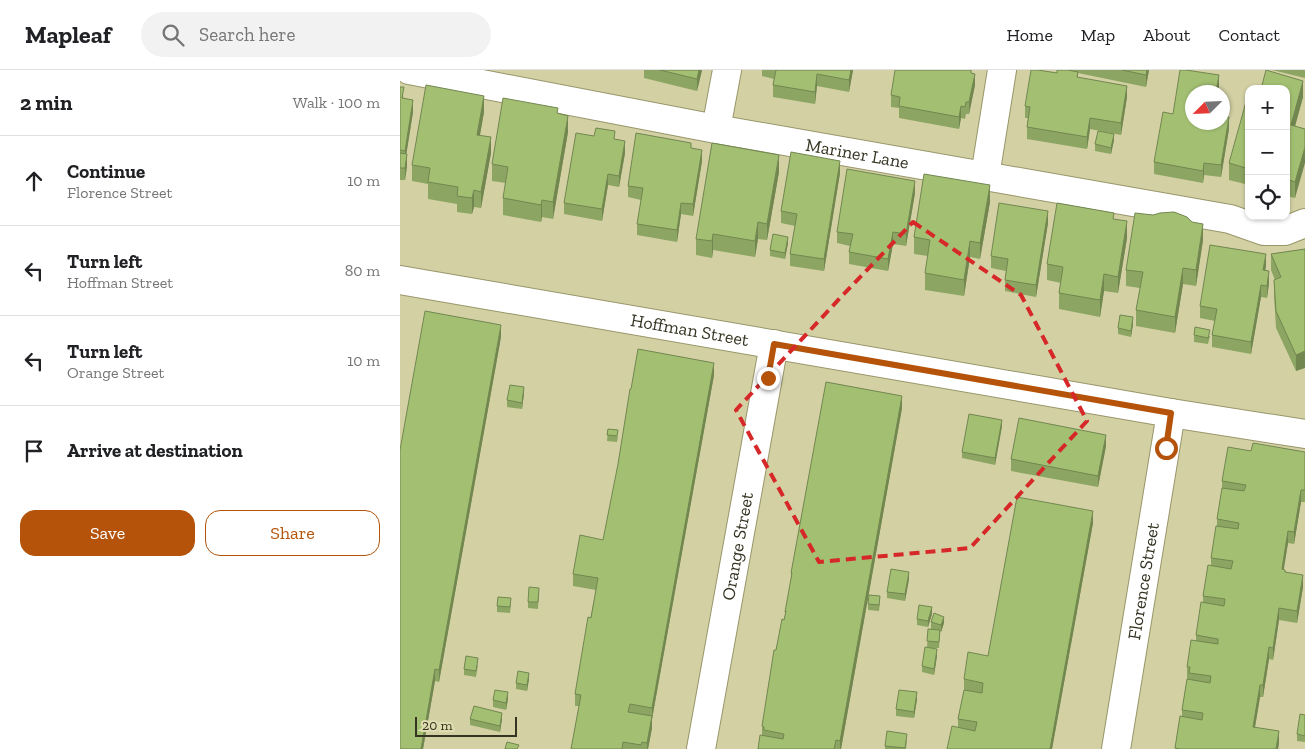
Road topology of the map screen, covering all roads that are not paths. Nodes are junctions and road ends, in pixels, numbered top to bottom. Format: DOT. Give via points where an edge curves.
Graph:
graph roads {
  1 [pos="409,70"];
  2 [pos="727,70"];
  3 [pos="1002,70"];
  4 [pos="716,129"];
  5 [pos="985,176"];
  6 [pos="1305,223"];
  7 [pos="400,280"];
  8 [pos="774,344"];
  9 [pos="1171,413"];
  10 [pos="1305,434"];
  11 [pos="701,749"];
  12 [pos="1116,749"];
  1 -- 4 [label="street, Mariner Lane"];
  2 -- 4 [label="street"];
  3 -- 5 [label="street"];
  4 -- 5 [label="street, Mariner Lane"];
  5 -- 6 [label="street, Mariner Lane" via="1230,219 1264,231 1285,231"];
  7 -- 8 [label="street, Hoffman Street"];
  8 -- 9 [label="street, Hoffman Street"];
  8 -- 11 [label="street, Orange Street"];
  9 -- 10 [label="street, Hoffman Street"];
  9 -- 12 [label="street, Florence Street"];
}
